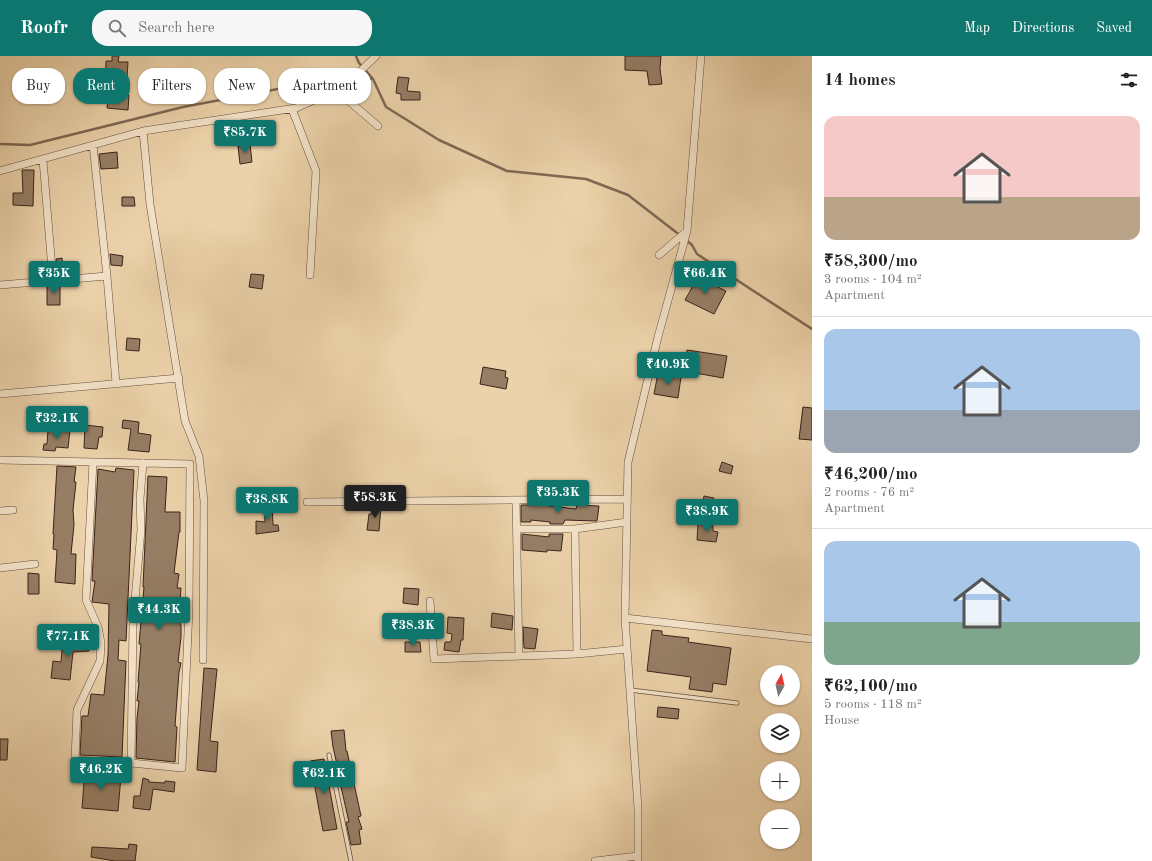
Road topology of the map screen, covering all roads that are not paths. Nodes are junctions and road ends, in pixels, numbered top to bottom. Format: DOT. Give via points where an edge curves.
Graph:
graph roads {
  1 [pos="376,56"];
  2 [pos="700,56"];
  3 [pos="364,68"];
  4 [pos="302,104"];
  5 [pos="352,104"];
  6 [pos="292,108"];
  7 [pos="378,126"];
  8 [pos="143,131"];
  9 [pos="93,145"];
  10 [pos="43,160"];
  11 [pos="0,171"];
  12 [pos="687,232"];
  13 [pos="659,255"];
  14 [pos="310,275"];
  15 [pos="107,276"];
  16 [pos="53,281"];
  17 [pos="0,285"];
  18 [pos="179,378"];
  19 [pos="116,383"];
  20 [pos="0,394"];
  21 [pos="0,460"];
  22 [pos="93,462"];
  23 [pos="143,463"];
  24 [pos="516,500"];
  25 [pos="627,500"];
  26 [pos="306,502"];
  27 [pos="13,510"];
  28 [pos="0,511"];
  29 [pos="627,522"];
  30 [pos="518,529"];
  31 [pos="576,529"];
  32 [pos="35,564"];
  33 [pos="0,568"];
  34 [pos="430,601"];
  35 [pos="625,618"];
  36 [pos="812,639"];
  37 [pos="627,649"];
  38 [pos="577,654"];
  39 [pos="519,656"];
  40 [pos="203,660"];
  41 [pos="630,690"];
  42 [pos="737,703"];
  43 [pos="329,754"];
  44 [pos="131,763"];
  45 [pos="638,858"];
  46 [pos="351,861"];
  47 [pos="595,861"];
  1 -- 3 [label="street"];
  2 -- 12 [label="street"];
  4 -- 6 [label="street"];
  5 -- 7 [label="street"];
  6 -- 8 [label="street"];
  6 -- 14 [label="street" via="316,171"];
  8 -- 9 [label="street"];
  8 -- 18 [label="street" via="150,204"];
  9 -- 10 [label="street"];
  9 -- 15 [label="street"];
  10 -- 11 [label="street"];
  10 -- 16 [label="street"];
  12 -- 13 [label="street"];
  12 -- 25 [label="street" via="658,337 628,462"];
  15 -- 16 [label="street"];
  15 -- 19 [label="street"];
  16 -- 17 [label="street"];
  18 -- 19 [label="street"];
  18 -- 40 [label="street" via="185,421 199,456 204,501"];
  19 -- 20 [label="street"];
  21 -- 22 [label="street"];
  22 -- 23 [label="street"];
  22 -- 44 [label="street" via="86,600 98,627 101,643 100,660 77,710 75,760"];
  23 -- 44 [label="street" via="141,530 133,623"];
  23 -- 44 [label="street" via="190,464 189,610 182,768"];
  24 -- 25 [label="street"];
  24 -- 26 [label="street"];
  24 -- 30 [label="street"];
  25 -- 29 [label="street"];
  27 -- 28 [label="street"];
  29 -- 31 [label="street"];
  29 -- 35 [label="street"];
  30 -- 31 [label="street"];
  30 -- 39 [label="street"];
  31 -- 38 [label="street"];
  32 -- 33 [label="street"];
  34 -- 39 [label="street" via="434,659"];
  35 -- 36 [label="street"];
  35 -- 37 [label="street"];
  37 -- 38 [label="street"];
  37 -- 41 [label="street"];
  38 -- 39 [label="street"];
  41 -- 42 [label="lane"];
  41 -- 45 [label="street" via="638,808"];
  43 -- 46 [label="lane"];
  45 -- 47 [label="street"];
}
